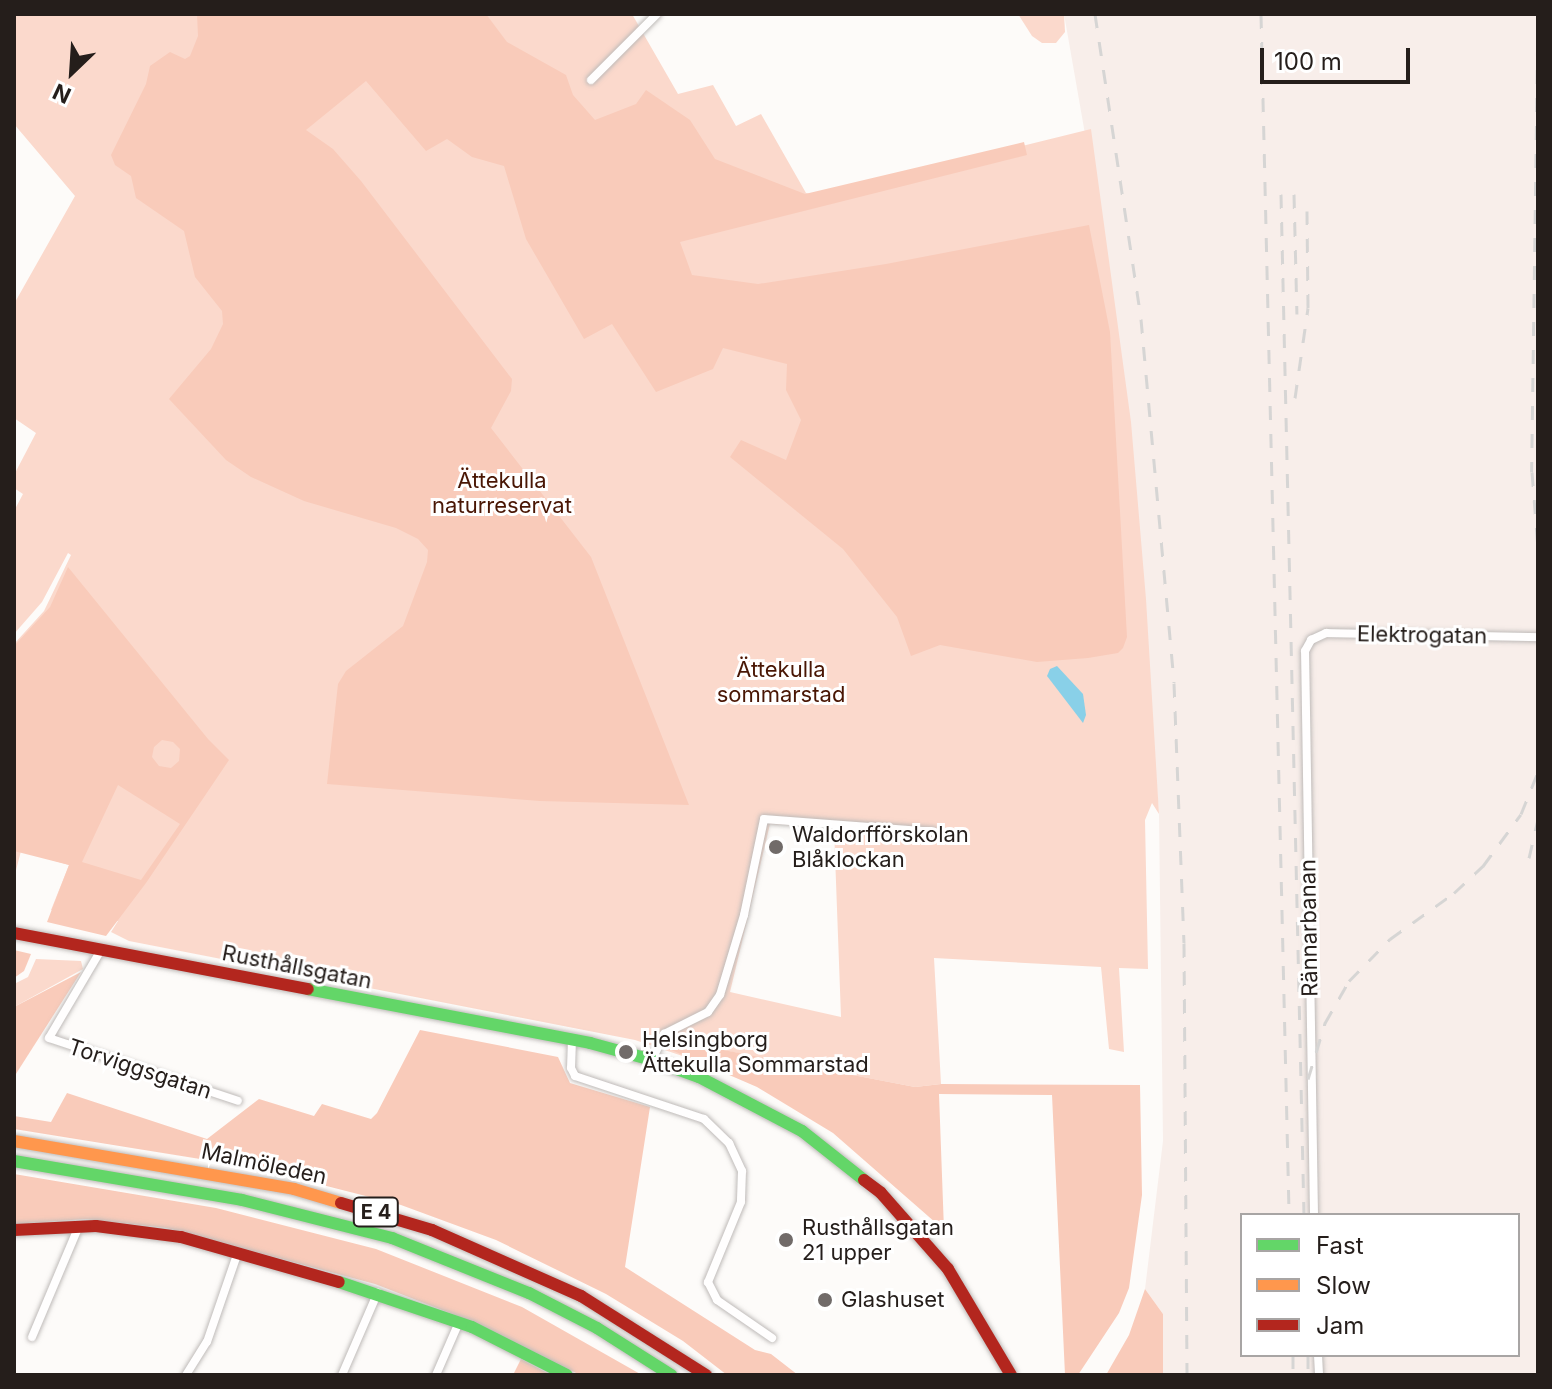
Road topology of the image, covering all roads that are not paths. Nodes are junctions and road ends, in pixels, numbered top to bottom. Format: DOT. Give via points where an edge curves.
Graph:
graph roads {
  1 [pos="657,14"];
  2 [pos="591,80"];
  3 [pos="1538,637"];
  4 [pos="1309,642"];
  5 [pos="935,832"];
  6 [pos="14,933"];
  7 [pos="101,950"];
  8 [pos="572,1040"];
  9 [pos="652,1060"];
  10 [pos="238,1101"];
  11 [pos="14,1141"];
  12 [pos="14,1161"];
  13 [pos="1314,1213"];
  14 [pos="79,1226"];
  15 [pos="14,1230"];
  16 [pos="238,1252"];
  17 [pos="378,1292"];
  18 [pos="459,1322"];
  19 [pos="32,1337"];
  20 [pos="772,1338"];
  21 [pos="186,1375"];
  22 [pos="342,1375"];
  23 [pos="436,1375"];
  24 [pos="567,1375"];
  25 [pos="671,1375"];
  26 [pos="706,1375"];
  27 [pos="1011,1375"];
  1 -- 2 [label="street"];
  3 -- 4 [label="street, Elektrogatan" via="1326,633"];
  4 -- 13 [label="street, Rännarbanan" via="1302,663"];
  5 -- 9 [label="street" via="764,819 720,995 708,1012 664,1034"];
  6 -- 7 [label="main road, Rusthållsgatan"];
  7 -- 8 [label="main road, Rusthållsgatan"];
  7 -- 10 [label="street, Torviggsgatan" via="49,1038"];
  8 -- 9 [label="main road, Rusthållsgatan"];
  8 -- 20 [label="street" via="575,1076 704,1119 729,1143 742,1171 741,1202 708,1282 717,1300"];
  9 -- 27 [label="main road, Rusthållsgatan" via="750,1101 802,1131 862,1176 948,1269"];
  11 -- 26 [label="main road, Malmöleden / E 4" via="279,1186 432,1230 581,1296"];
  12 -- 25 [label="main road, Malmöleden / E 4" via="242,1200 392,1238 540,1298"];
  14 -- 15 [label="main road"];
  14 -- 16 [label="main road" via="149,1231"];
  14 -- 19 [label="street"];
  16 -- 17 [label="main road"];
  16 -- 21 [label="street" via="207,1342"];
  17 -- 18 [label="main road"];
  17 -- 22 [label="street"];
  18 -- 23 [label="street"];
  18 -- 24 [label="main road"];
}
